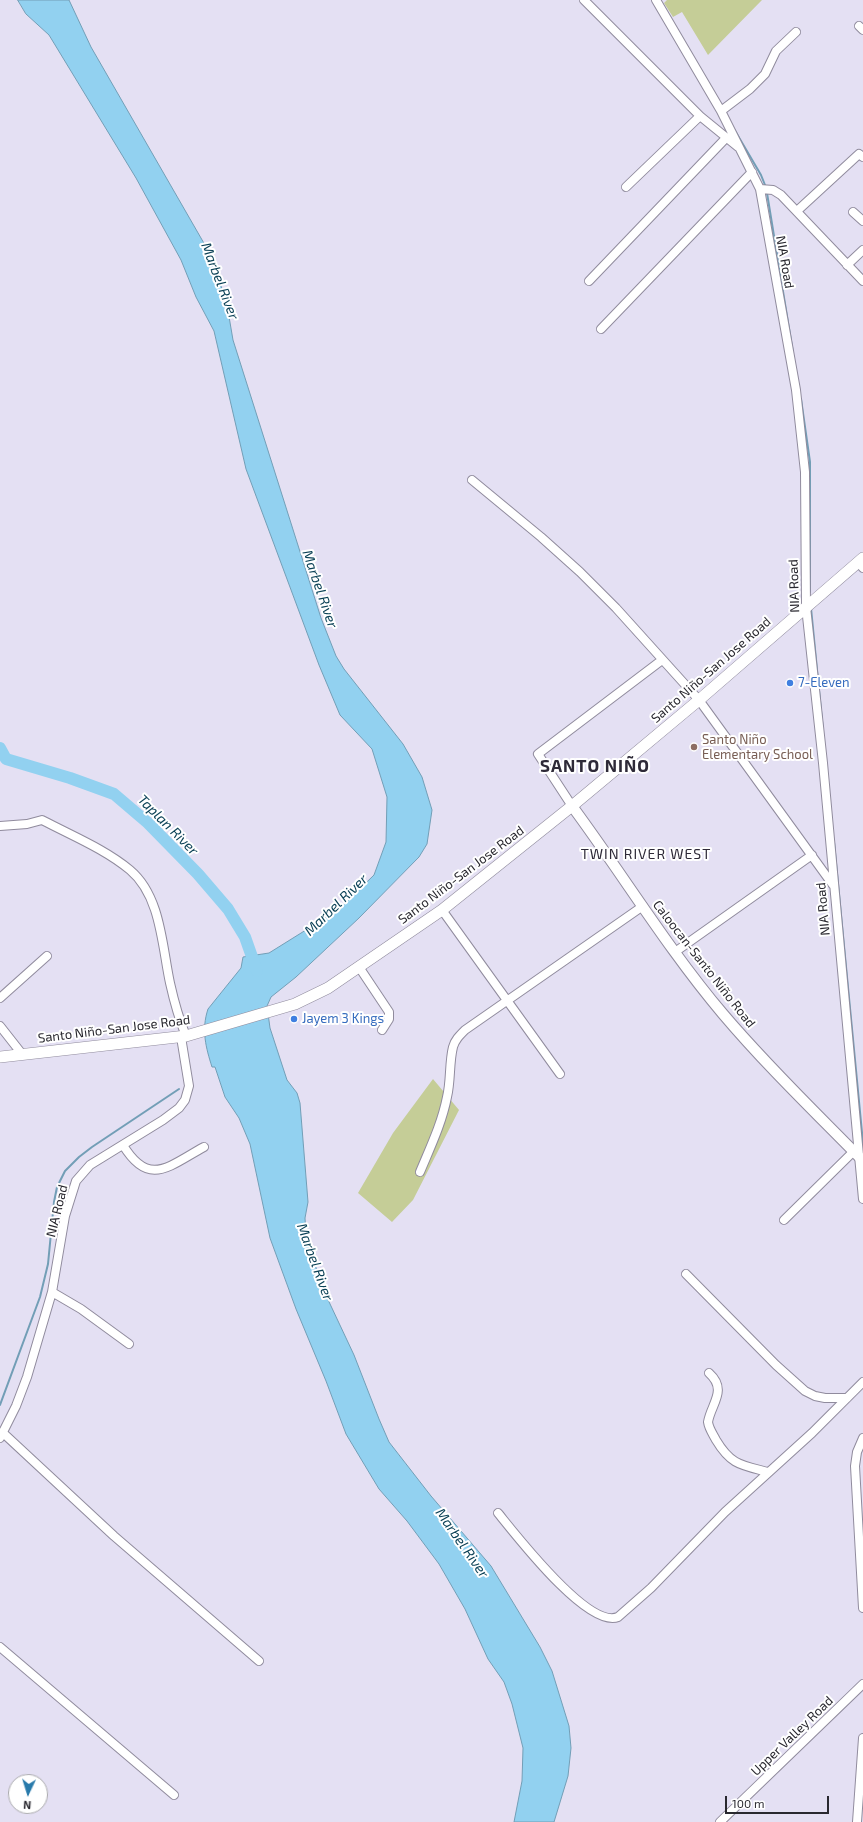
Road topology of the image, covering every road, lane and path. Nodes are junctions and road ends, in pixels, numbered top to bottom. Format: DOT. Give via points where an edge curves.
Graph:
graph roads {
  1 [pos="584,0"];
  2 [pos="656,0"];
  3 [pos="796,32"];
  4 [pos="724,109"];
  5 [pos="700,116"];
  6 [pos="726,138"];
  7 [pos="739,148"];
  8 [pos="863,158"];
  9 [pos="752,172"];
  10 [pos="626,187"];
  11 [pos="760,189"];
  12 [pos="797,211"];
  13 [pos="853,212"];
  14 [pos="863,221"];
  15 [pos="863,250"];
  16 [pos="847,265"];
  17 [pos="589,281"];
  18 [pos="863,281"];
  19 [pos="601,329"];
  20 [pos="472,480"];
  21 [pos="861,563"];
  22 [pos="806,607"];
  23 [pos="662,660"];
  24 [pos="699,700"];
  25 [pos="572,806"];
  26 [pos="0,826"];
  27 [pos="812,855"];
  28 [pos="833,885"];
  29 [pos="643,906"];
  30 [pos="442,910"];
  31 [pos="676,952"];
  32 [pos="47,956"];
  33 [pos="359,967"];
  34 [pos="0,998"];
  35 [pos="507,1001"];
  36 [pos="0,1026"];
  37 [pos="382,1030"];
  38 [pos="183,1036"];
  39 [pos="22,1054"];
  40 [pos="0,1057"];
  41 [pos="560,1074"];
  42 [pos="122,1144"];
  43 [pos="204,1147"];
  44 [pos="858,1156"];
  45 [pos="420,1172"];
  46 [pos="863,1199"];
  47 [pos="784,1220"];
  48 [pos="686,1274"];
  49 [pos="52,1292"];
  50 [pos="129,1344"];
  51 [pos="709,1373"];
  52 [pos="863,1382"];
  53 [pos="847,1398"];
  54 [pos="1,1435"];
  55 [pos="863,1438"];
  56 [pos="768,1472"];
  57 [pos="498,1513"];
  58 [pos="863,1608"];
  59 [pos="0,1647"];
  60 [pos="259,1661"];
  61 [pos="863,1684"];
  62 [pos="863,1738"];
  63 [pos="174,1794"];
  64 [pos="720,1822"];
  65 [pos="857,1822"];
  1 -- 5 [label="street"];
  2 -- 4 [label="street, NIA Road"];
  3 -- 4 [label="street" via="776,51 764,74 755,84 741,98"];
  4 -- 7 [label="street, NIA Road"];
  5 -- 6 [label="street"];
  5 -- 10 [label="street"];
  6 -- 7 [label="street"];
  6 -- 17 [label="street"];
  7 -- 9 [label="street, NIA Road"];
  8 -- 12 [label="street" via="859,154"];
  9 -- 11 [label="street, NIA Road"];
  9 -- 19 [label="street"];
  11 -- 12 [label="street" via="778,192"];
  11 -- 22 [label="street, NIA Road" via="796,390 804,450"];
  12 -- 16 [label="street"];
  13 -- 14 [label="street"];
  15 -- 16 [label="street"];
  16 -- 18 [label="street"];
  20 -- 23 [label="street" via="580,572"];
  21 -- 22 [label="main road, Santo Niño-San Jose Road"];
  22 -- 24 [label="main road, Santo Niño-San Jose Road"];
  22 -- 28 [label="street, NIA Road"];
  23 -- 24 [label="street"];
  23 -- 25 [label="street" via="538,754"];
  24 -- 25 [label="main road, Santo Niño-San Jose Road"];
  24 -- 27 [label="street"];
  25 -- 29 [label="street, Caloocan-Santo Niño Road"];
  25 -- 30 [label="main road, Santo Niño-San Jose Road"];
  26 -- 38 [label="street, NIA Road" via="42,820 48,822 111,857 130,870 143,884 161,934"];
  27 -- 28 [label="street"];
  27 -- 31 [label="street"];
  28 -- 44 [label="street, NIA Road"];
  29 -- 31 [label="street, Caloocan-Santo Niño Road"];
  29 -- 35 [label="street"];
  30 -- 33 [label="main road, Santo Niño-San Jose Road"];
  30 -- 35 [label="street"];
  31 -- 44 [label="street, Caloocan-Santo Niño Road" via="742,1036"];
  32 -- 34 [label="street"];
  33 -- 37 [label="street" via="389,1012 389,1019"];
  33 -- 38 [label="main road, Santo Niño-San Jose Road" via="317,994 278,1010"];
  35 -- 41 [label="street"];
  35 -- 45 [label="street" via="456,1038 452,1048 444,1112"];
  36 -- 39 [label="street"];
  38 -- 39 [label="main road, Santo Niño-San Jose Road"];
  38 -- 42 [label="street, NIA Road" via="189,1077 185,1100 172,1114"];
  39 -- 40 [label="main road, Santo Niño-San Jose Road"];
  42 -- 43 [label="street" via="135,1162 144,1168 155,1170 166,1168"];
  42 -- 49 [label="street, NIA Road" via="90,1165 76,1181 65,1216"];
  44 -- 46 [label="street, NIA Road"];
  44 -- 47 [label="street"];
  48 -- 53 [label="street" via="805,1391 825,1398"];
  49 -- 50 [label="street" via="81,1309"];
  49 -- 54 [label="street, NIA Road" via="22,1391"];
  51 -- 56 [label="street" via="717,1382 718,1395 709,1418 709,1426 722,1449 737,1462"];
  52 -- 53 [label="street"];
  53 -- 56 [label="street"];
  54 -- 60 [label="street"];
  55 -- 58 [label="street" via="855,1466"];
  56 -- 57 [label="street" via="651,1588 613,1619 591,1611 554,1579"];
  59 -- 63 [label="street"];
  61 -- 64 [label="street, Upper Valley Road"];
  62 -- 65 [label="street"];
}
